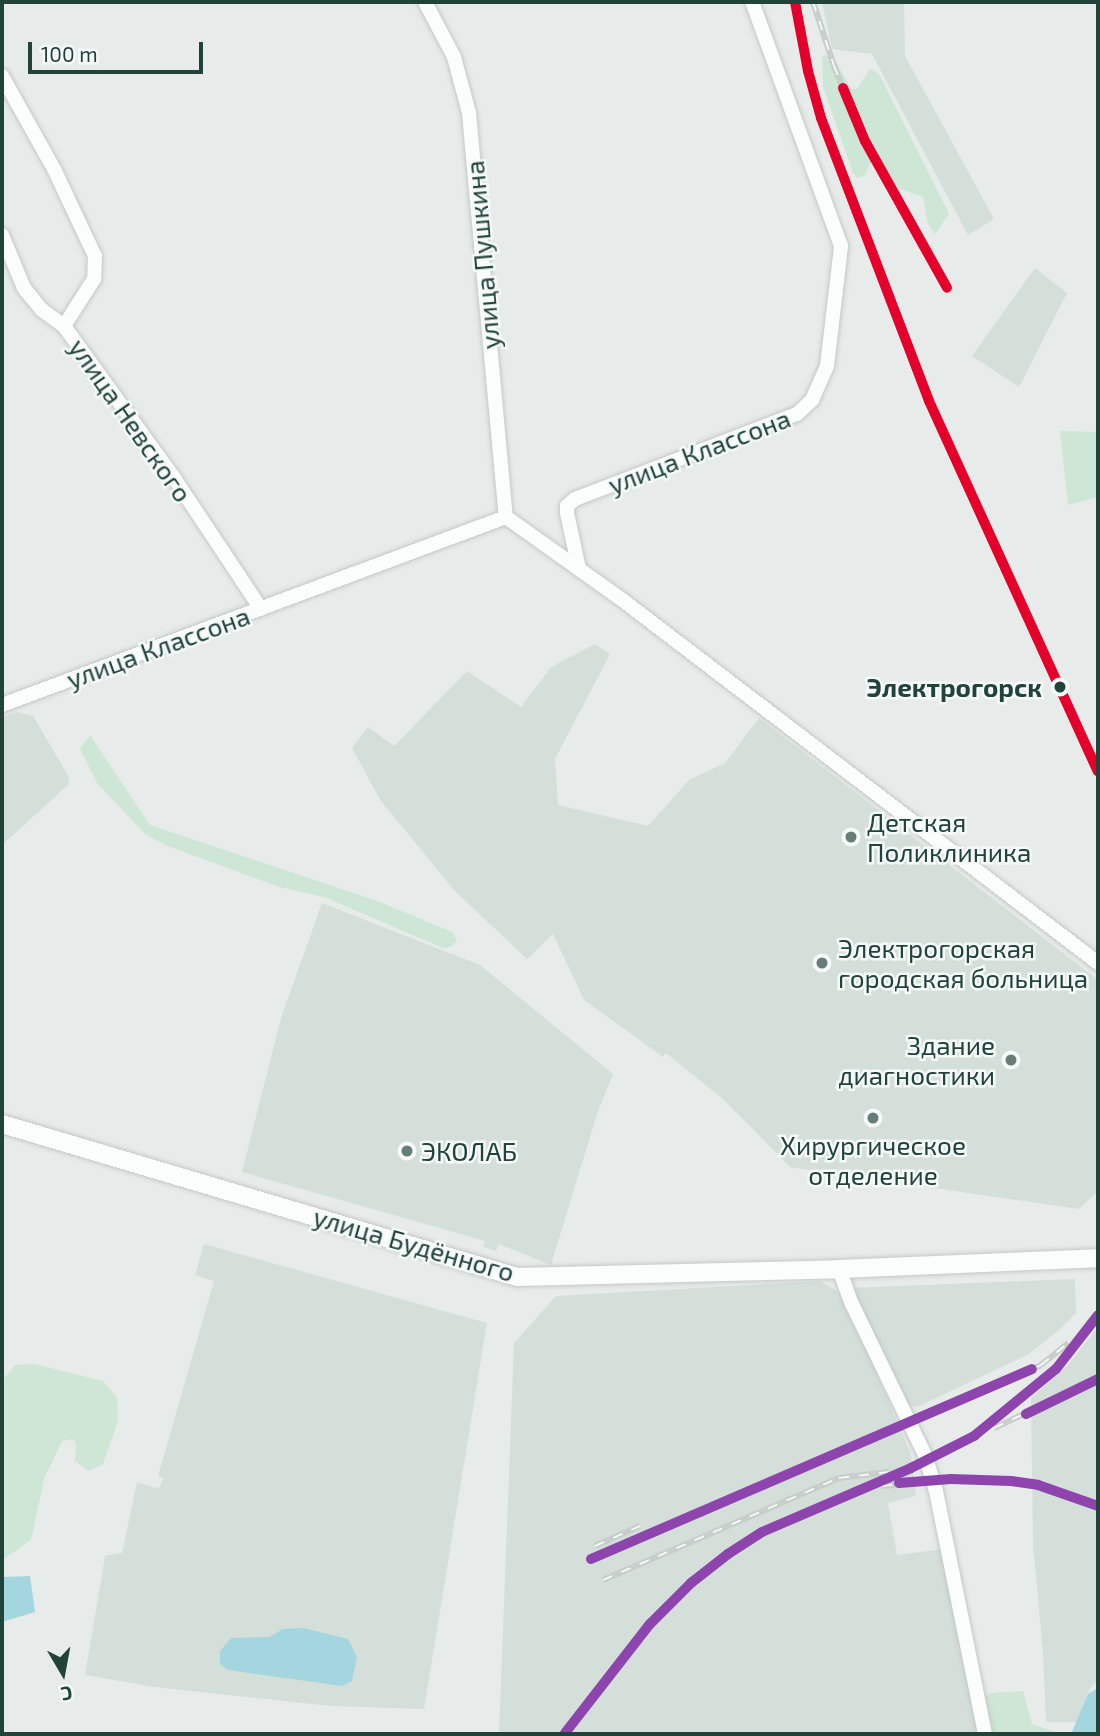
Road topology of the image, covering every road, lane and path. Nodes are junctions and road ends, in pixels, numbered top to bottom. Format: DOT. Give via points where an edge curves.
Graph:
graph roads {
  1 [pos="425,2"];
  2 [pos="752,2"];
  3 [pos="2,76"];
  4 [pos="2,235"];
  5 [pos="64,326"];
  6 [pos="506,517"];
  7 [pos="579,569"];
  8 [pos="261,609"];
  9 [pos="2,705"];
  10 [pos="1098,964"];
  11 [pos="2,1124"];
  12 [pos="1098,1258"];
  13 [pos="839,1269"];
  14 [pos="985,1734"];
  1 -- 6 [label="street, улица Пушкина" via="454,57 468,113"];
  2 -- 7 [label="street, улица Классона" via="841,246 827,366 812,400 797,414 575,499 567,513"];
  3 -- 5 [label="street" via="54,169 95,256 94,279"];
  4 -- 5 [label="street, улица Невского" via="24,288 42,310"];
  5 -- 8 [label="street, улица Невского"];
  6 -- 7 [label="street"];
  6 -- 8 [label="street, улица Классона"];
  7 -- 10 [label="street"];
  8 -- 9 [label="street, улица Классона"];
  11 -- 13 [label="street, улица Будённого" via="517,1277"];
  12 -- 13 [label="street, улица Будённого"];
  13 -- 14 [label="street" via="925,1455 936,1490"];
}
